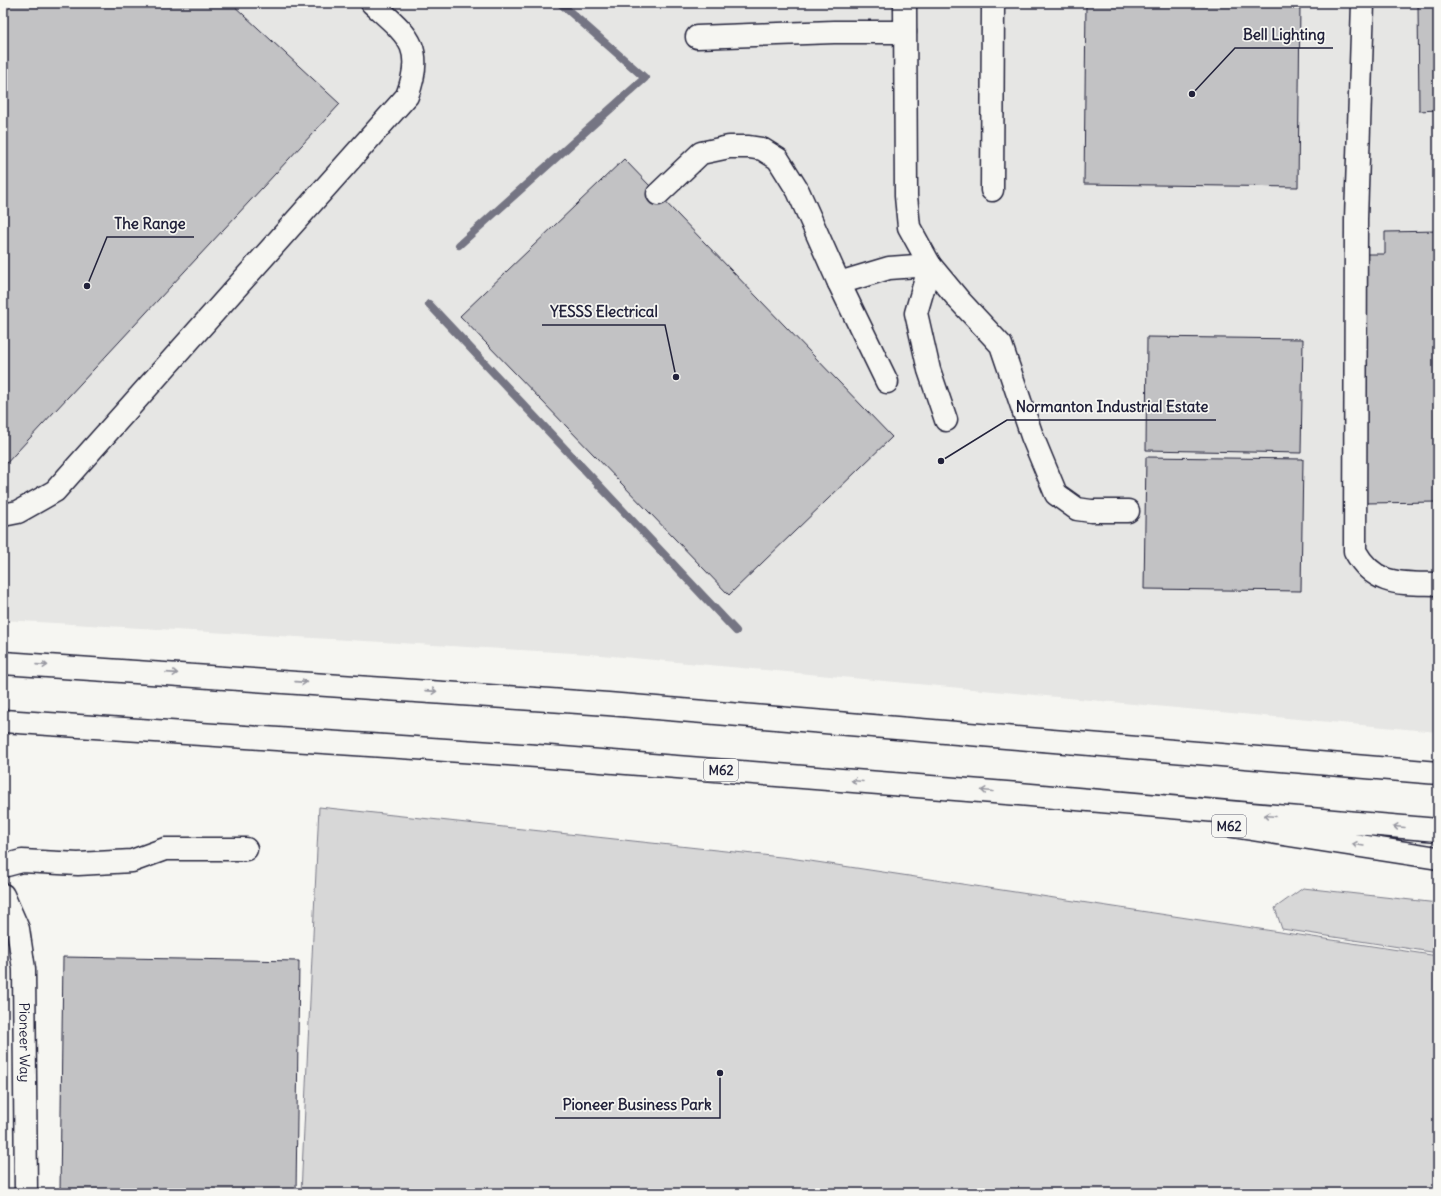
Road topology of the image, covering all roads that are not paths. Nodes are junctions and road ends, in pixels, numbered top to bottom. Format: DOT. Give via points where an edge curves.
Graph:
graph roads {
  1 [pos="372,3"];
  2 [pos="905,3"];
  3 [pos="993,3"];
  4 [pos="1363,3"];
  5 [pos="905,32"];
  6 [pos="697,37"];
  7 [pos="992,190"];
  8 [pos="658,194"];
  9 [pos="930,265"];
  10 [pos="839,282"];
  11 [pos="888,382"];
  12 [pos="946,420"];
  13 [pos="1128,511"];
  14 [pos="3,515"];
  15 [pos="1438,584"];
  16 [pos="3,663"];
  17 [pos="3,721"];
  18 [pos="1438,772"];
  19 [pos="1019,794"];
  20 [pos="1438,830"];
  21 [pos="246,850"];
  22 [pos="1438,858"];
  23 [pos="3,866"];
  24 [pos="3,895"];
  25 [pos="26,1193"];
  1 -- 14 [label="main road" via="405,33 415,57 414,77 407,96 55,491 18,512"];
  2 -- 5 [label="main road"];
  3 -- 7 [label="main road"];
  4 -- 15 [label="main road" via="1356,211 1355,551 1363,564 1374,574 1397,583"];
  5 -- 6 [label="main road"];
  5 -- 9 [label="main road" via="906,196 909,227"];
  8 -- 10 [label="main road" via="701,153 729,148 762,149 778,159 798,191"];
  9 -- 10 [label="main road" via="889,268"];
  9 -- 12 [label="main road" via="916,313 929,370"];
  9 -- 13 [label="main road" via="1002,345 1032,436 1056,494 1077,509"];
  10 -- 11 [label="main road"];
  16 -- 18 [label="main road, one-way" via="608,704"];
  19 -- 17 [label="main road, M62, one-way" via="537,756"];
  20 -- 19 [label="main road, M62, one-way"];
  22 -- 19 [label="main road, M62, one-way"];
  21 -- 23 [label="main road" via="164,849 132,861 78,864 22,861"];
  24 -- 25 [label="main road, Pioneer Way" via="18,929 24,969"];
}
